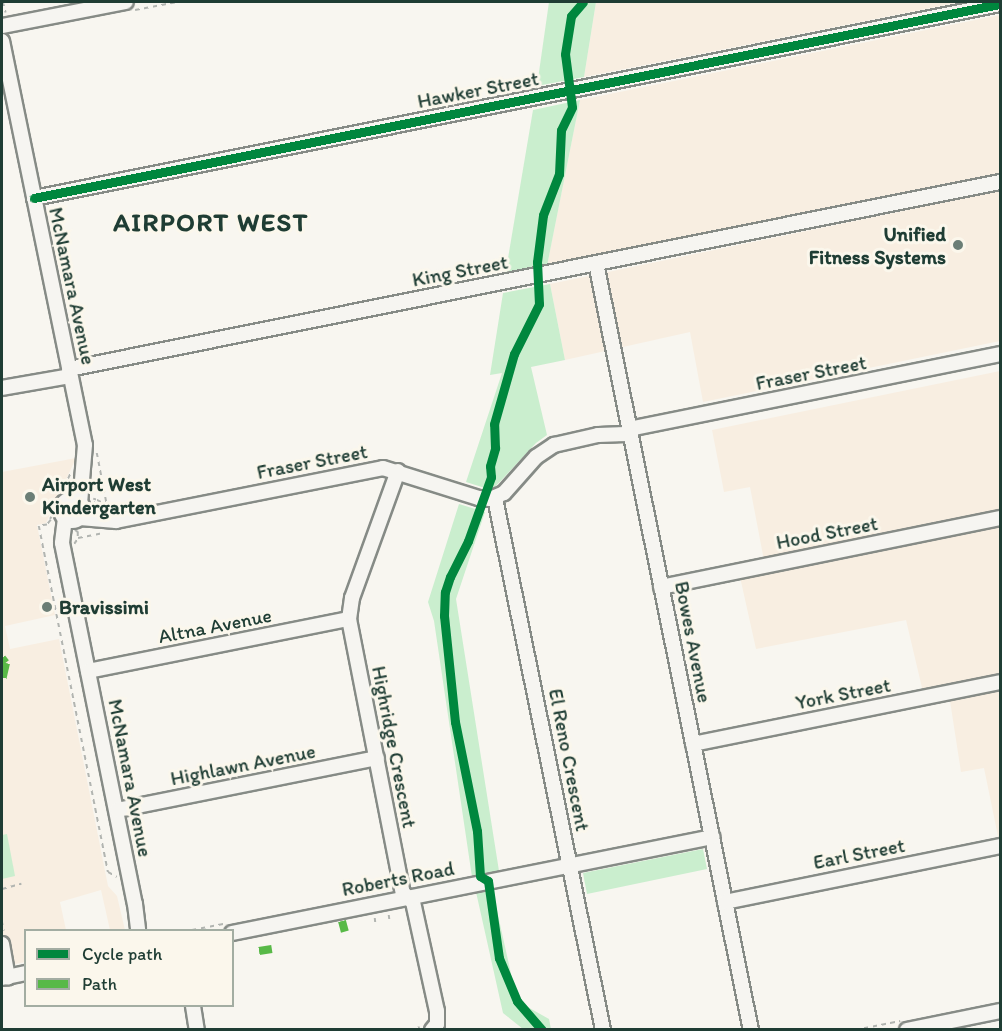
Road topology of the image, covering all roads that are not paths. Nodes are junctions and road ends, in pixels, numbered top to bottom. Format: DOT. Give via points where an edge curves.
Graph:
graph roads {
  1 [pos="126,2"];
  2 [pos="1000,4"];
  3 [pos="2,27"];
  4 [pos="2,41"];
  5 [pos="1000,182"];
  6 [pos="34,198"];
  7 [pos="596,263"];
  8 [pos="1000,354"];
  9 [pos="70,372"];
  10 [pos="2,388"];
  11 [pos="629,429"];
  12 [pos="398,471"];
  13 [pos="495,498"];
  14 [pos="73,515"];
  15 [pos="1000,518"];
  16 [pos="662,587"];
  17 [pos="349,619"];
  18 [pos="88,671"];
  19 [pos="1000,682"];
  20 [pos="693,744"];
  21 [pos="377,758"];
  22 [pos="117,810"];
  23 [pos="712,837"];
  24 [pos="1000,846"];
  25 [pos="570,864"];
  26 [pos="408,897"];
  27 [pos="725,902"];
  28 [pos="135,904"];
  29 [pos="138,929"];
  30 [pos="146,929"];
  31 [pos="234,933"];
  32 [pos="2,944"];
  33 [pos="24,973"];
  34 [pos="5,977"];
  35 [pos="192,1008"];
  36 [pos="1000,1011"];
  37 [pos="197,1029"];
  38 [pos="432,1029"];
  39 [pos="603,1029"];
  40 [pos="751,1029"];
  41 [pos="906,1029"];
  1 -- 3 [label="street"];
  2 -- 6 [label="street, Hawker Street"];
  4 -- 6 [label="street, McNamara Avenue"];
  5 -- 7 [label="street, King Street"];
  6 -- 9 [label="street, McNamara Avenue"];
  7 -- 9 [label="street, King Street"];
  7 -- 11 [label="street, Bowes Avenue"];
  8 -- 11 [label="street, Fraser Street"];
  9 -- 10 [label="street, King Street"];
  9 -- 14 [label="street, McNamara Avenue" via="85,445 78,468"];
  11 -- 13 [label="street, Fraser Street" via="548,448"];
  11 -- 16 [label="street, Bowes Avenue"];
  12 -- 13 [label="street, Fraser Street" via="479,498"];
  12 -- 14 [label="street, Fraser Street" via="376,469 116,521"];
  12 -- 17 [label="street, Highridge Crescent" via="352,598"];
  13 -- 25 [label="street, El Reno Crescent"];
  14 -- 18 [label="street, McNamara Avenue" via="62,543"];
  15 -- 16 [label="street, Hood Street"];
  16 -- 20 [label="street, Bowes Avenue"];
  17 -- 18 [label="street, Altna Avenue"];
  17 -- 21 [label="street, Highridge Crescent"];
  18 -- 22 [label="street, McNamara Avenue"];
  19 -- 20 [label="street, York Street"];
  20 -- 23 [label="street, Bowes Avenue"];
  21 -- 22 [label="street, Highlawn Avenue"];
  21 -- 26 [label="street, Highridge Crescent" via="403,892"];
  22 -- 28 [label="street, McNamara Avenue"];
  23 -- 25 [label="street, Roberts Road"];
  23 -- 27 [label="street, Bowes Avenue"];
  24 -- 27 [label="street, Earl Street"];
  25 -- 26 [label="street, Roberts Road"];
  25 -- 39 [label="street, El Reno Crescent"];
  26 -- 31 [label="street, Roberts Road"];
  26 -- 38 [label="street, Highridge Crescent" via="413,902 436,1011 437,1024"];
  27 -- 40 [label="street, Bowes Avenue"];
  28 -- 29 [label="street, McNamara Avenue"];
  28 -- 30 [label="street, McNamara Avenue"];
  32 -- 34 [label="street"];
  33 -- 34 [label="street"];
  35 -- 37 [label="street"];
  36 -- 41 [label="street"];
}
